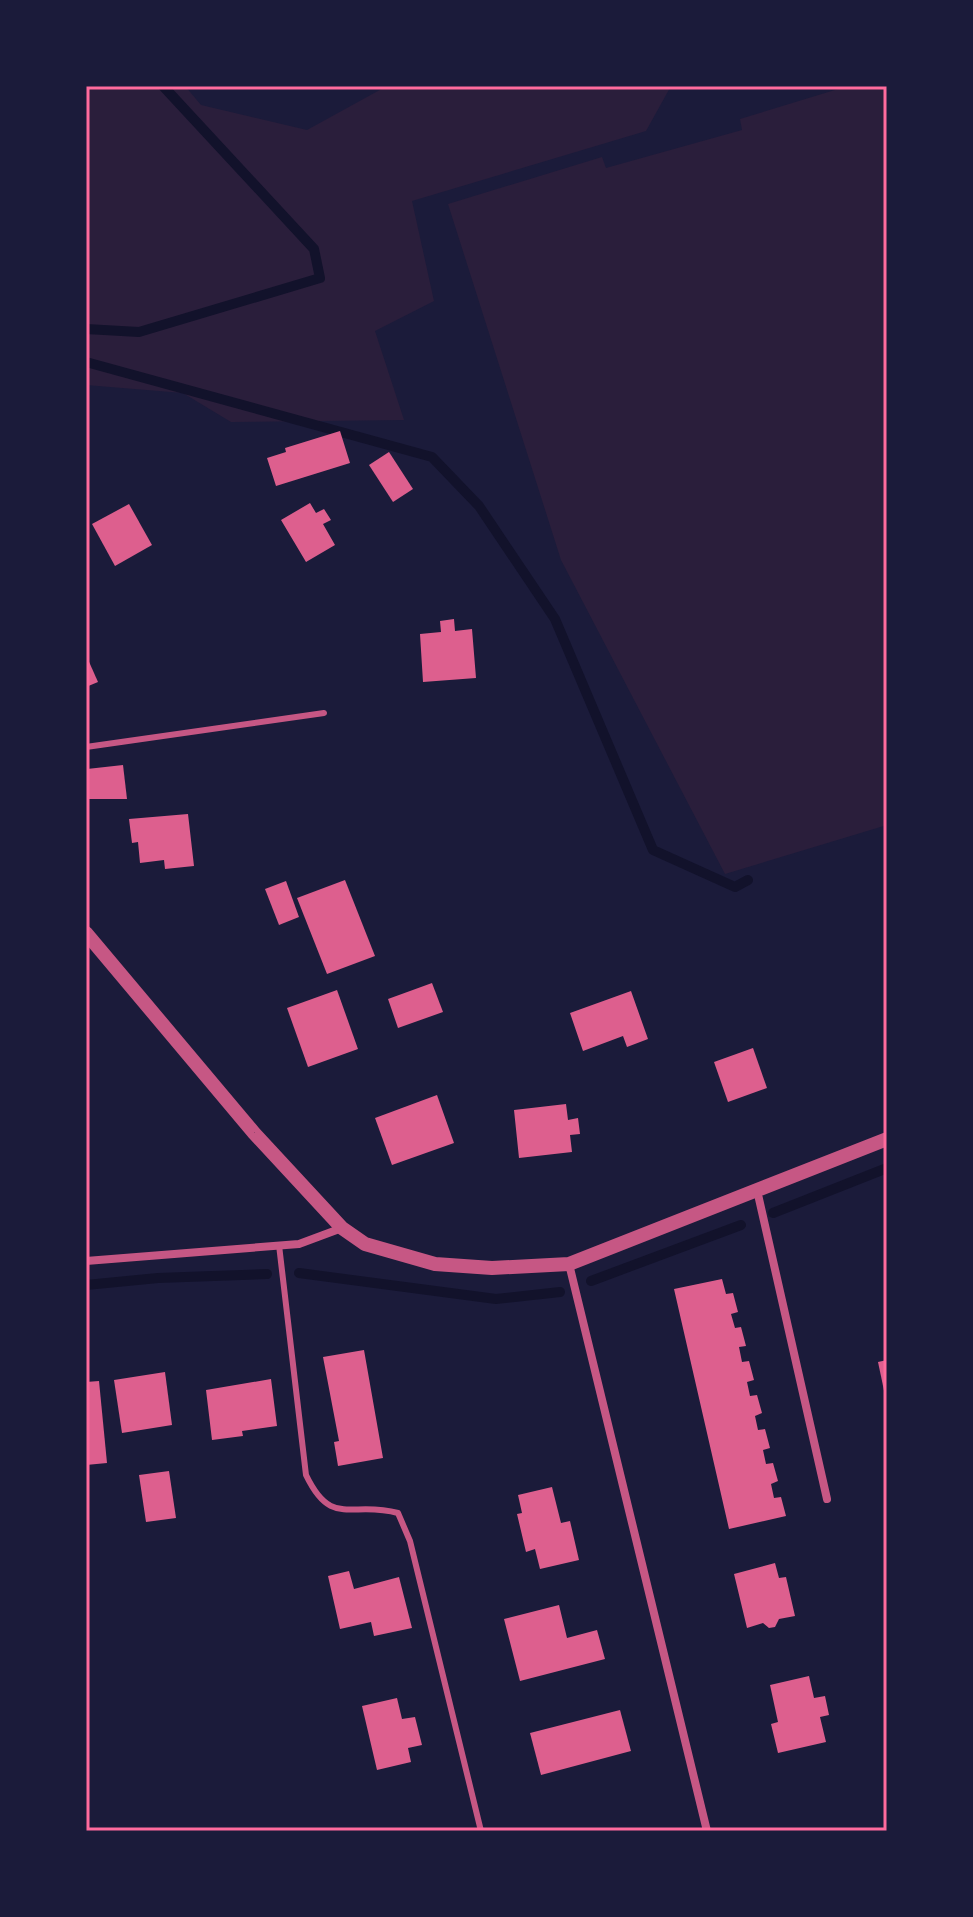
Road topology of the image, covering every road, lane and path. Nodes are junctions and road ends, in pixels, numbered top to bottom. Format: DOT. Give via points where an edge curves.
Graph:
graph roads {
  1 [pos="324,713"];
  2 [pos="86,747"];
  3 [pos="86,933"];
  4 [pos="887,1139"];
  5 [pos="757,1190"];
  6 [pos="342,1228"];
  7 [pos="279,1245"];
  8 [pos="86,1261"];
  9 [pos="569,1264"];
  10 [pos="827,1499"];
  11 [pos="481,1831"];
  12 [pos="707,1831"];
  1 -- 2 [label="lane"];
  3 -- 6 [label="street" via="254,1133"];
  4 -- 5 [label="street"];
  5 -- 9 [label="street"];
  5 -- 10 [label="street"];
  6 -- 7 [label="street" via="299,1244"];
  6 -- 9 [label="street" via="365,1244 435,1264"];
  7 -- 8 [label="street"];
  7 -- 11 [label="lane" via="306,1475 317,1499 338,1510 376,1507 398,1513 410,1541"];
  9 -- 12 [label="street"];
}
